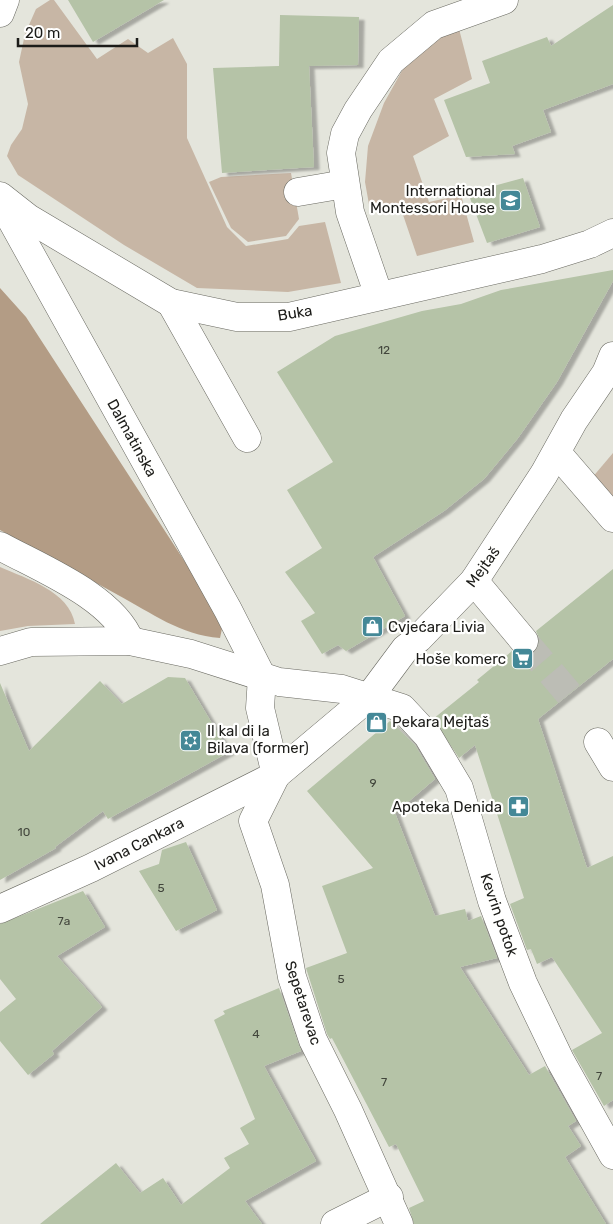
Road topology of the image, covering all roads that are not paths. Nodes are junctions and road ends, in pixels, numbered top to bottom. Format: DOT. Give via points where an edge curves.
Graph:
graph roads {
  1 [pos="5,0"];
  2 [pos="504,0"];
  3 [pos="0,13"];
  4 [pos="345,184"];
  5 [pos="298,192"];
  6 [pos="0,197"];
  7 [pos="613,233"];
  8 [pos="378,296"];
  9 [pos="171,302"];
  10 [pos="613,356"];
  11 [pos="613,384"];
  12 [pos="574,420"];
  13 [pos="247,438"];
  14 [pos="557,453"];
  15 [pos="613,518"];
  16 [pos="0,546"];
  17 [pos="474,581"];
  18 [pos="239,634"];
  19 [pos="130,641"];
  20 [pos="524,641"];
  21 [pos="0,651"];
  22 [pos="216,664"];
  23 [pos="262,677"];
  24 [pos="370,696"];
  25 [pos="598,742"];
  26 [pos="613,767"];
  27 [pos="276,775"];
  28 [pos="0,909"];
  29 [pos="613,1155"];
  30 [pos="389,1197"];
  31 [pos="335,1224"];
  32 [pos="399,1224"];
  1 -- 3 [label="street"];
  2 -- 4 [label="street" via="434,25 391,61 346,134 341,153"];
  4 -- 5 [label="street"];
  4 -- 8 [label="street" via="350,212"];
  6 -- 9 [label="street, Buka" via="28,218"];
  6 -- 18 [label="street, Dalmatinska"];
  7 -- 8 [label="street, Buka" via="542,259"];
  8 -- 9 [label="street, Buka" via="289,317 237,317"];
  9 -- 13 [label="street"];
  10 -- 12 [label="street, Mejtaš" via="606,373"];
  11 -- 12 [label="street, Mejtaš"];
  12 -- 14 [label="street, Mejtaš"];
  14 -- 15 [label="street"];
  14 -- 17 [label="street, Mejtaš"];
  16 -- 19 [label="street" via="96,600 126,630"];
  17 -- 20 [label="street"];
  17 -- 24 [label="street, Mejtaš" via="405,649"];
  18 -- 22 [label="street" via="232,652"];
  18 -- 23 [label="street, Dalmatinska"];
  19 -- 21 [label="street" via="30,642"];
  19 -- 22 [label="street" via="191,654"];
  22 -- 23 [label="street"];
  23 -- 24 [label="street"];
  23 -- 27 [label="street" via="260,708"];
  24 -- 27 [label="street, Mejtaš"];
  24 -- 29 [label="street, Kevrin potok" via="402,708 428,736 459,788 492,901 523,983 560,1060"];
  25 -- 26 [label="street"];
  27 -- 28 [label="street, Ivana Cankara" via="91,868"];
  27 -- 30 [label="street, Sepetarevac" via="253,821 276,884 292,977 313,1040"];
  30 -- 31 [label="street"];
  30 -- 32 [label="street, Sepetarevac"];
}
